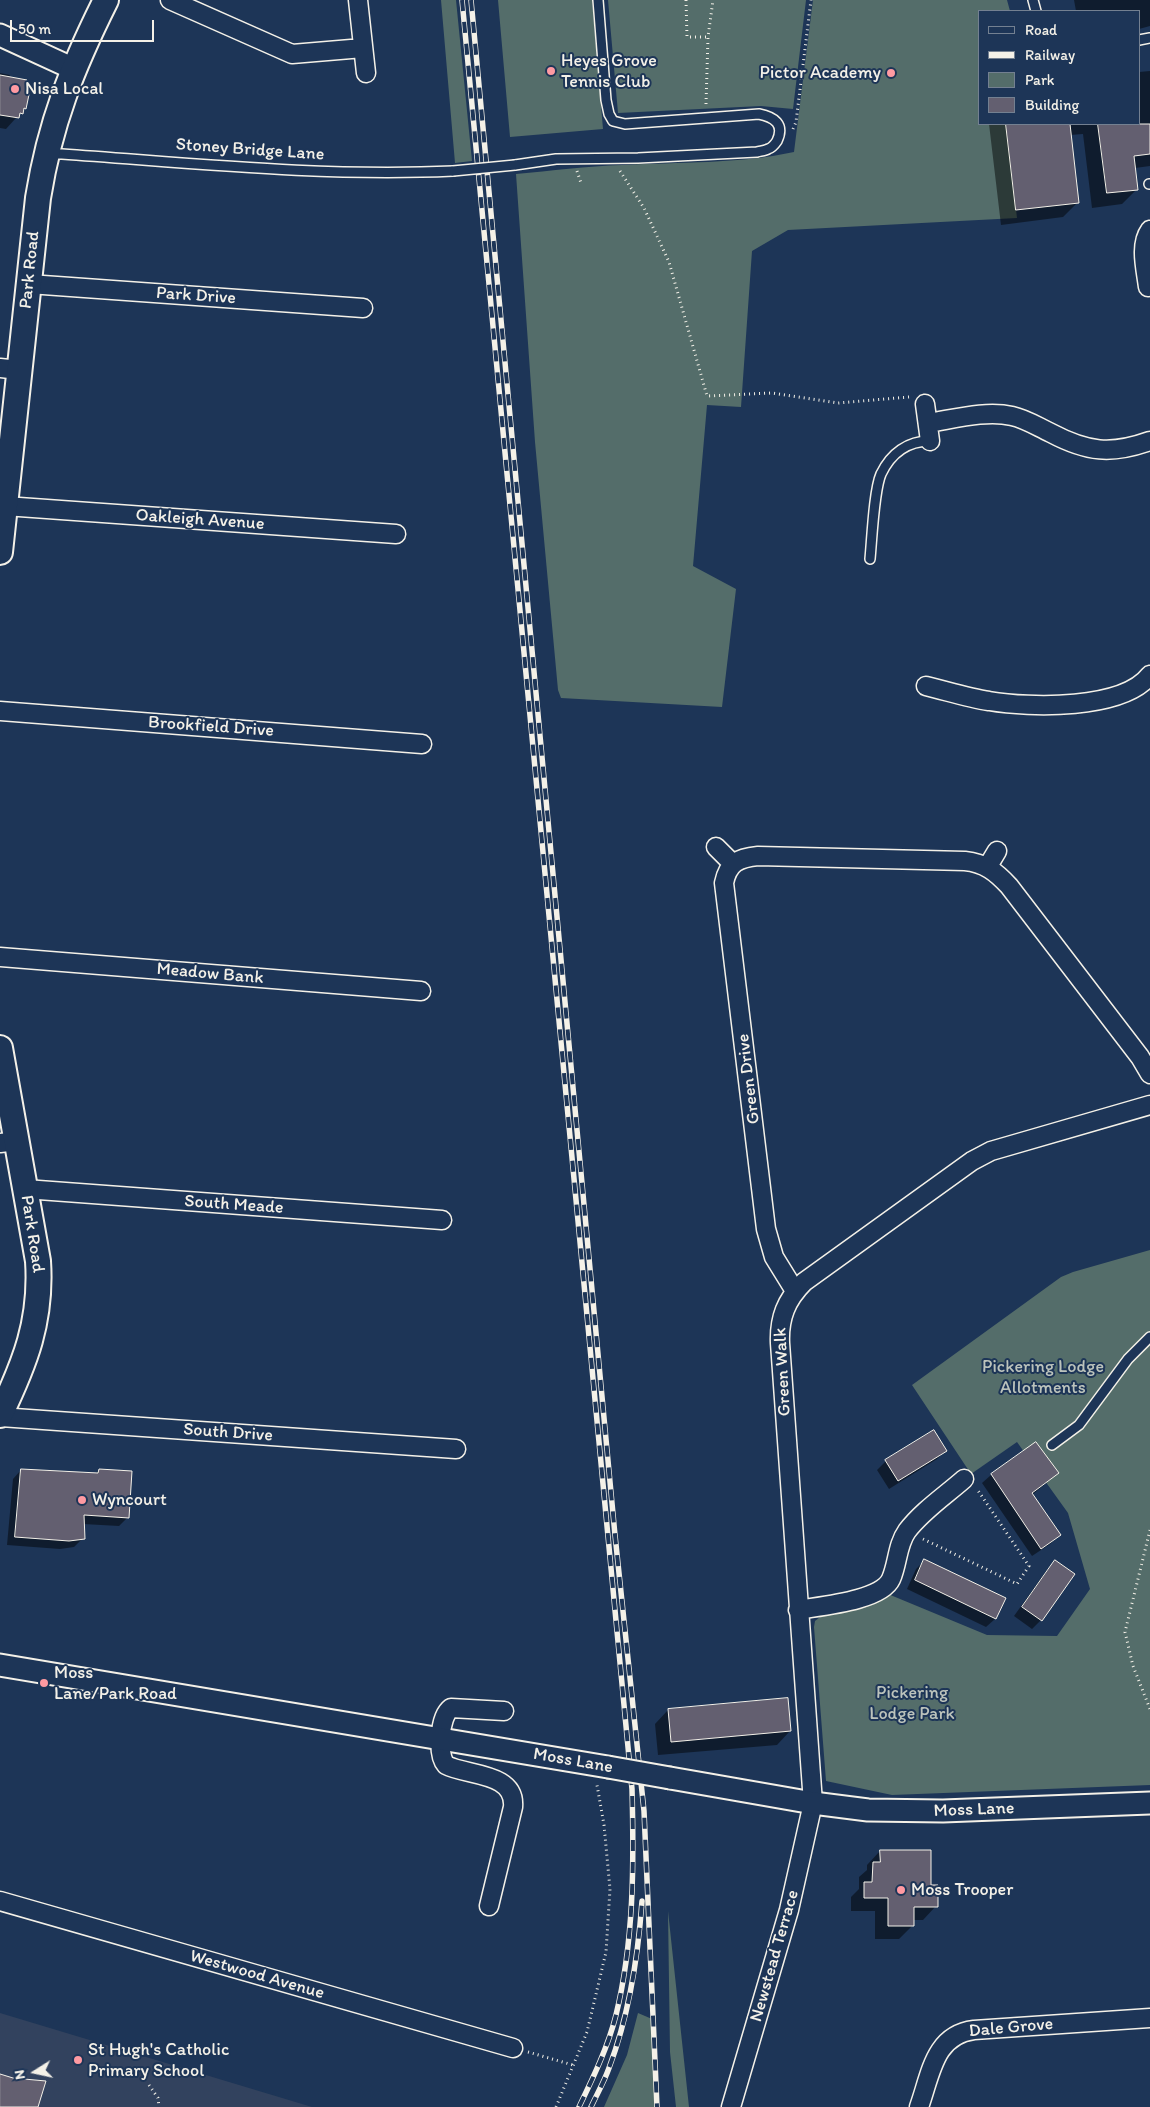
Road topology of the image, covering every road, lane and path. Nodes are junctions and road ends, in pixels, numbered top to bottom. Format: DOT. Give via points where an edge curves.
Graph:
graph roads {
  1 [pos="106,0"];
  2 [pos="170,0"];
  3 [pos="358,0"];
  4 [pos="598,0"];
  5 [pos="686,0"];
  6 [pos="713,0"];
  7 [pos="811,0"];
  8 [pos="0,35"];
  9 [pos="708,37"];
  10 [pos="363,48"];
  11 [pos="74,69"];
  12 [pos="366,73"];
  13 [pos="706,117"];
  14 [pos="780,132"];
  15 [pos="46,155"];
  16 [pos="611,158"];
  17 [pos="1150,230"];
  18 [pos="1148,268"];
  19 [pos="28,284"];
  20 [pos="1148,287"];
  21 [pos="363,308"];
  22 [pos="9,369"];
  23 [pos="925,404"];
  24 [pos="928,423"];
  25 [pos="930,441"];
  26 [pos="1150,441"];
  27 [pos="4,506"];
  28 [pos="396,534"];
  29 [pos="0,552"];
  30 [pos="870,559"];
  31 [pos="1148,680"];
  32 [pos="926,686"];
  33 [pos="0,711"];
  34 [pos="422,744"];
  35 [pos="716,848"];
  36 [pos="997,851"];
  37 [pos="733,864"];
  38 [pos="988,866"];
  39 [pos="0,957"];
  40 [pos="421,991"];
  41 [pos="0,1048"];
  42 [pos="1150,1074"];
  43 [pos="1150,1105"];
  44 [pos="8,1142"];
  45 [pos="26,1189"];
  46 [pos="442,1220"];
  47 [pos="795,1291"];
  48 [pos="1150,1337"];
  49 [pos="0,1416"];
  50 [pos="1052,1445"];
  51 [pos="456,1449"];
  52 [pos="964,1479"];
  53 [pos="1150,1530"];
  54 [pos="907,1532"];
  55 [pos="798,1610"];
  56 [pos="0,1665"];
  57 [pos="1150,1709"];
  58 [pos="504,1711"];
  59 [pos="441,1738"];
  60 [pos="601,1766"];
  61 [pos="813,1803"];
  62 [pos="1150,1803"];
  63 [pos="0,1901"];
  64 [pos="489,1906"];
  65 [pos="1150,2018"];
  66 [pos="513,2048"];
  67 [pos="573,2066"];
  68 [pos="149,2085"];
  69 [pos="159,2107"];
  70 [pos="556,2107"];
  71 [pos="731,2107"];
  72 [pos="919,2107"];
  1 -- 11 [label="main road, Park Road"];
  2 -- 10 [label="street" via="292,54"];
  3 -- 10 [label="street"];
  4 -- 13 [label="lane" via="606,100 612,122 625,124"];
  5 -- 9 [label="path" via="687,37"];
  6 -- 9 [label="path"];
  7 -- 14 [label="path" via="796,122 791,131"];
  8 -- 11 [label="street"];
  9 -- 13 [label="path"];
  10 -- 12 [label="street"];
  11 -- 15 [label="main road, Park Road"];
  13 -- 14 [label="lane" via="768,116 776,120"];
  14 -- 16 [label="lane, Stoney Bridge Lane" via="770,149 757,152"];
  15 -- 16 [label="lane, Stoney Bridge Lane, bridge" via="297,171 373,172 453,171 556,159"];
  15 -- 19 [label="main road, Park Road"];
  16 -- 23 [label="path" via="644,208 669,262 707,396 772,393 838,403 912,397"];
  17 -- 18 [label="street" via="1145,240"];
  18 -- 20 [label="street"];
  19 -- 21 [label="street, Park Drive"];
  19 -- 22 [label="main road, Park Road"];
  22 -- 27 [label="main road, Park Road"];
  23 -- 24 [label="street"];
  24 -- 25 [label="street"];
  24 -- 26 [label="street" via="1010,416 1073,444 1101,451 1124,450"];
  25 -- 30 [label="lane" via="917,441 902,448 881,475"];
  27 -- 28 [label="street, Oakleigh Avenue"];
  27 -- 29 [label="main road, Park Road"];
  31 -- 32 [label="street" via="1116,696 1052,704 987,701"];
  33 -- 34 [label="street, Brookfield Drive"];
  35 -- 37 [label="street"];
  36 -- 38 [label="street"];
  37 -- 38 [label="street" via="758,856 965,861"];
  37 -- 47 [label="street, Green Drive" via="728,868 724,883 766,1229 774,1257"];
  38 -- 42 [label="street" via="1015,894"];
  39 -- 40 [label="street, Meadow Bank"];
  41 -- 44 [label="main road, Park Road"];
  43 -- 47 [label="street, Green Walk" via="984,1154 819,1270"];
  44 -- 45 [label="main road, Park Road"];
  45 -- 46 [label="street, South Meade"];
  45 -- 49 [label="main road, Park Road" via="38,1261 37,1314 30,1347"];
  47 -- 55 [label="street, Green Walk" via="779,1328"];
  48 -- 50 [label="lane" via="1128,1359 1079,1425"];
  49 -- 51 [label="street, South Drive"];
  52 -- 54 [label="street"];
  52 -- 54 [label="path" via="968,1476 1030,1566 1017,1584"];
  53 -- 57 [label="path" via="1125,1632 1133,1666"];
  54 -- 55 [label="street" via="891,1579 884,1587 852,1600"];
  55 -- 61 [label="street, Green Walk"];
  56 -- 59 [label="street, Moss Lane"];
  58 -- 59 [label="street" via="451,1708 444,1716"];
  59 -- 60 [label="street, Moss Lane"];
  59 -- 64 [label="street" via="440,1754 446,1765 500,1782 512,1798 513,1807"];
  60 -- 61 [label="street, Moss Lane, bridge"];
  60 -- 67 [label="path" via="610,1889 606,1952 587,2032"];
  61 -- 62 [label="street, Moss Lane" via="909,1812"];
  61 -- 71 [label="street, Newstead Terrace" via="789,1910"];
  63 -- 66 [label="street, Westwood Avenue"];
  65 -- 72 [label="street, Dale Grove" via="960,2032 944,2043 939,2051"];
  66 -- 67 [label="path"];
  67 -- 70 [label="path"];
  68 -- 69 [label="path" via="158,2098"];
}
